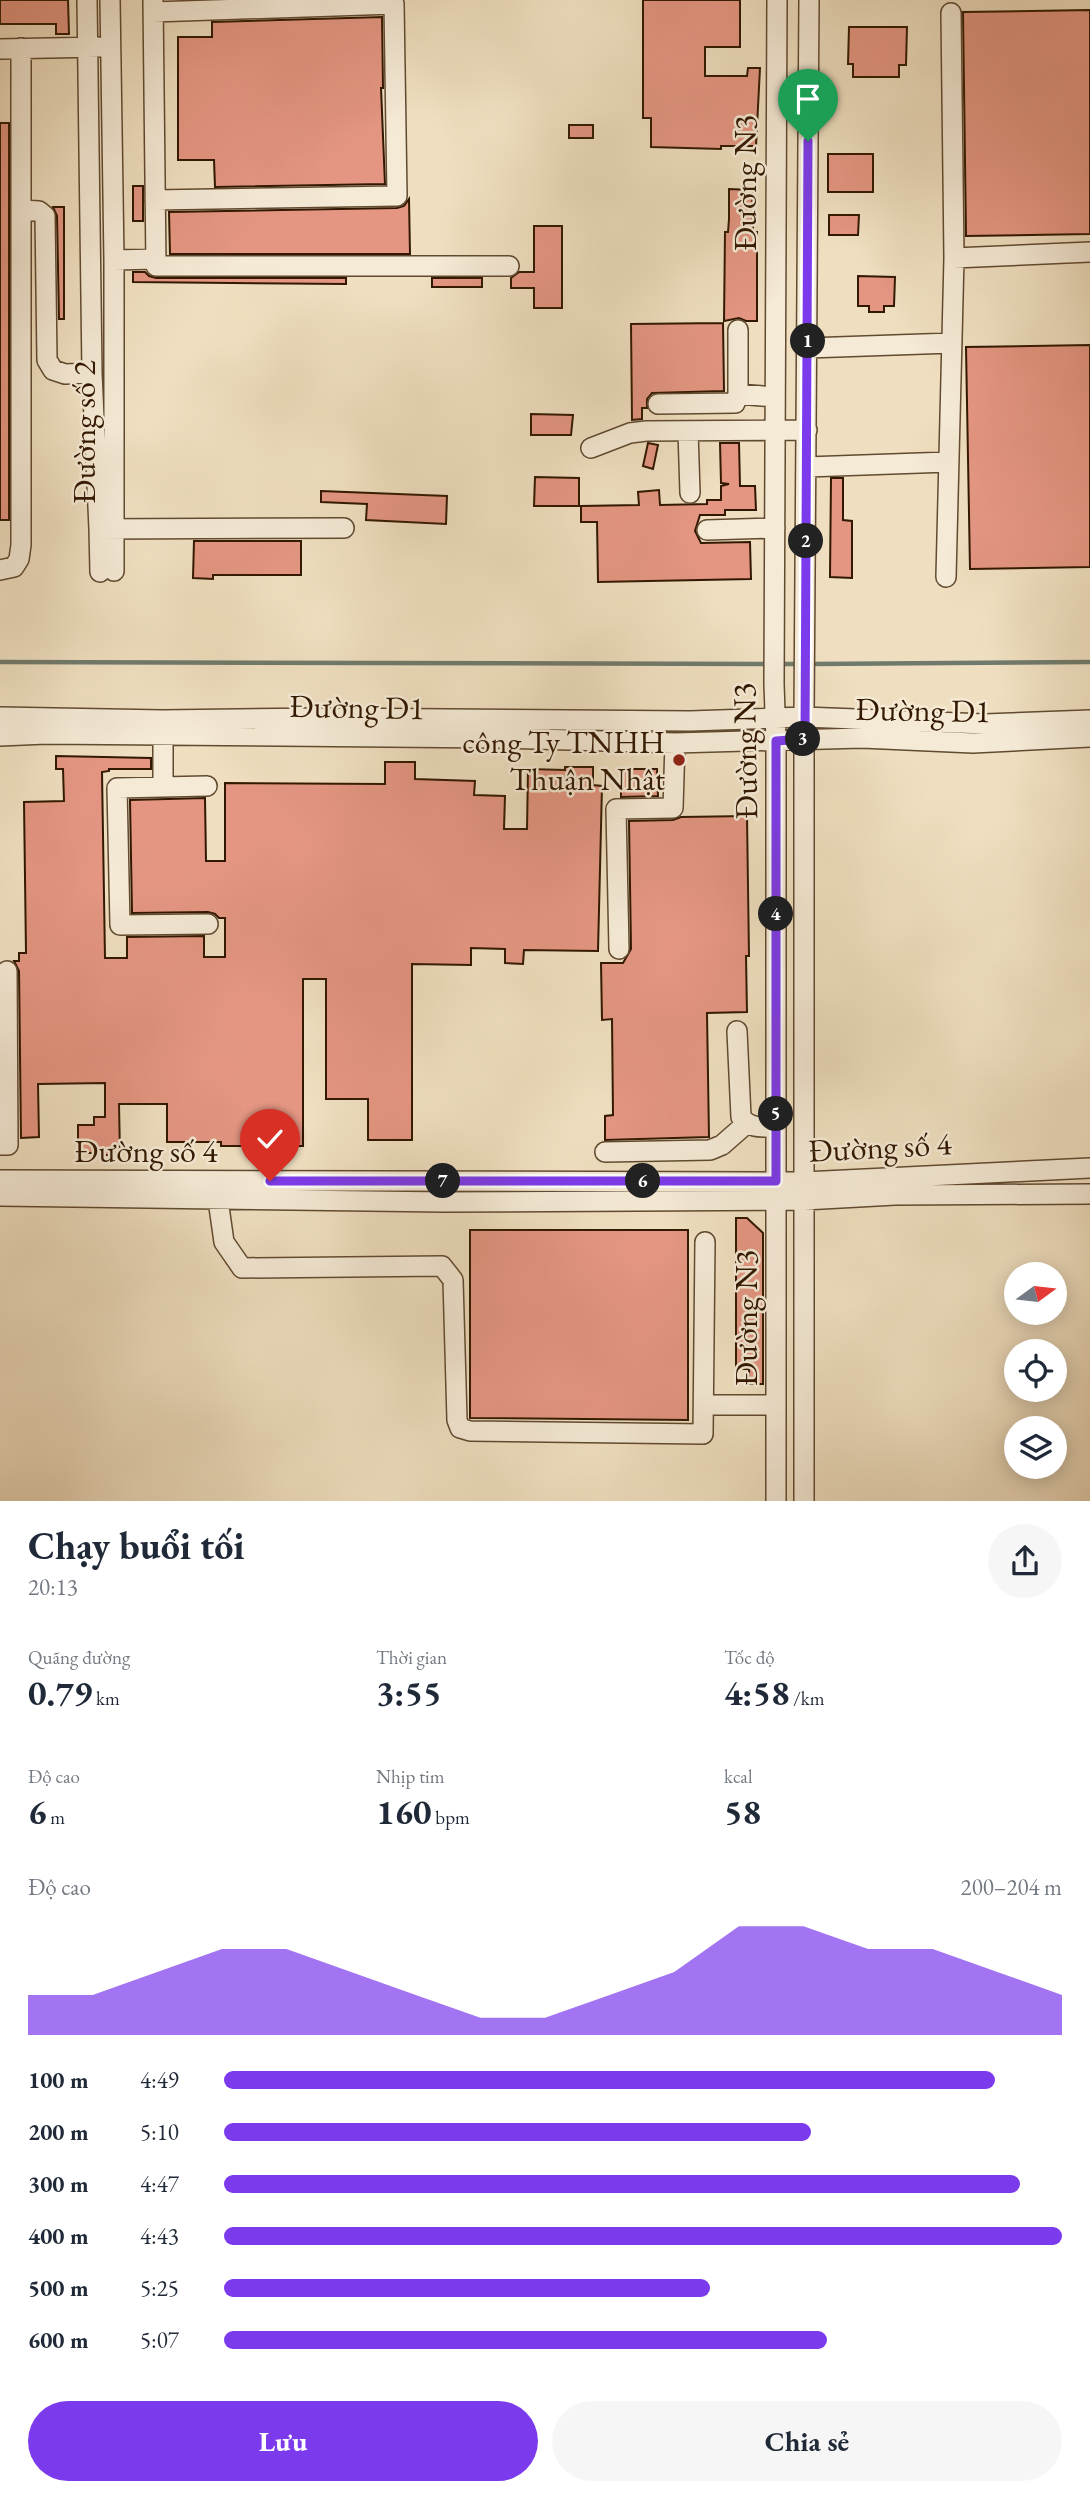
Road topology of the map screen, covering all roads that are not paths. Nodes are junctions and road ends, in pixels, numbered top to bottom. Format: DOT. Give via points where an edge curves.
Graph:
graph roads {
  1 [pos="87,0"];
  2 [pos="110,0"];
  3 [pos="776,0"];
  4 [pos="809,0"];
  5 [pos="153,6"];
  6 [pos="951,12"];
  7 [pos="111,46"];
  8 [pos="88,47"];
  9 [pos="21,48"];
  10 [pos="0,49"];
  11 [pos="775,141"];
  12 [pos="808,141"];
  13 [pos="155,200"];
  14 [pos="21,210"];
  15 [pos="1090,252"];
  16 [pos="954,258"];
  17 [pos="156,259"];
  18 [pos="114,260"];
  19 [pos="509,267"];
  20 [pos="738,330"];
  21 [pos="951,342"];
  22 [pos="808,348"];
  23 [pos="92,373"];
  24 [pos="738,394"];
  25 [pos="775,397"];
  26 [pos="658,404"];
  27 [pos="688,430"];
  28 [pos="775,430"];
  29 [pos="807,430"];
  30 [pos="591,448"];
  31 [pos="948,462"];
  32 [pos="807,467"];
  33 [pos="690,493"];
  34 [pos="807,513"];
  35 [pos="775,521"];
  36 [pos="344,528"];
  37 [pos="106,529"];
  38 [pos="707,530"];
  39 [pos="0,570"];
  40 [pos="107,572"];
  41 [pos="946,577"];
  42 [pos="0,717"];
  43 [pos="804,717"];
  44 [pos="774,718"];
  45 [pos="1090,719"];
  46 [pos="163,728"];
  47 [pos="496,728"];
  48 [pos="0,736"];
  49 [pos="1090,737"];
  50 [pos="805,739"];
  51 [pos="776,741"];
  52 [pos="675,743"];
  53 [pos="207,786"];
  54 [pos="163,787"];
  55 [pos="208,924"];
  56 [pos="619,949"];
  57 [pos="7,971"];
  58 [pos="776,981"];
  59 [pos="806,981"];
  60 [pos="737,1031"];
  61 [pos="746,1124"];
  62 [pos="776,1127"];
  63 [pos="0,1145"];
  64 [pos="605,1152"];
  65 [pos="1090,1168"];
  66 [pos="0,1180"];
  67 [pos="329,1181"];
  68 [pos="177,1190"];
  69 [pos="776,1190"];
  70 [pos="804,1191"];
  71 [pos="1090,1194"];
  72 [pos="0,1196"];
  73 [pos="218,1200"];
  74 [pos="328,1201"];
  75 [pos="705,1242"];
  76 [pos="804,1380"];
  77 [pos="776,1381"];
  78 [pos="704,1405"];
  79 [pos="776,1405"];
  80 [pos="804,1499"];
  81 [pos="776,1500"];
  1 -- 8 [label="street, Đường số 2"];
  2 -- 7 [label="street, Đường số 2"];
  3 -- 11 [label="street, Đường N3"];
  4 -- 12 [label="street, Đường N3"];
  5 -- 13 [label="street"];
  5 -- 13 [label="street" via="394,5 397,196"];
  6 -- 16 [label="street"];
  7 -- 8 [label="street"];
  7 -- 18 [label="street, Đường số 2"];
  8 -- 9 [label="street"];
  8 -- 23 [label="street, Đường số 2"];
  9 -- 10 [label="street"];
  9 -- 14 [label="street"];
  11 -- 12 [label="street"];
  11 -- 25 [label="street, Đường N3"];
  12 -- 22 [label="street, Đường N3"];
  13 -- 17 [label="street"];
  14 -- 23 [label="street" via="45,216 47,360 53,370"];
  14 -- 39 [label="street" via="21,544 13,567"];
  15 -- 16 [label="street"];
  16 -- 21 [label="street"];
  17 -- 18 [label="street"];
  17 -- 19 [label="street" via="156,266"];
  18 -- 37 [label="street, Đường số 2"];
  20 -- 24 [label="street"];
  21 -- 22 [label="street"];
  21 -- 31 [label="street"];
  22 -- 29 [label="street, Đường N3"];
  23 -- 37 [label="street, Đường số 2"];
  24 -- 25 [label="street"];
  24 -- 26 [label="street" via="735,403"];
  25 -- 28 [label="street, Đường N3"];
  27 -- 28 [label="street"];
  27 -- 30 [label="street" via="630,433"];
  27 -- 33 [label="street"];
  28 -- 29 [label="street"];
  28 -- 35 [label="street, Đường N3"];
  29 -- 32 [label="street, Đường N3"];
  31 -- 32 [label="street"];
  31 -- 41 [label="street"];
  32 -- 34 [label="street, Đường N3"];
  34 -- 35 [label="street"];
  34 -- 43 [label="street, Đường N3"];
  35 -- 38 [label="street"];
  35 -- 44 [label="street, Đường N3"];
  36 -- 37 [label="street"];
  37 -- 40 [label="street"];
  42 -- 46 [label="street, Đường D1"];
  43 -- 44 [label="street, Đường D1"];
  43 -- 45 [label="street, Đường D1" via="985,724"];
  43 -- 50 [label="street, Đường N3"];
  44 -- 47 [label="street, Đường D1"];
  44 -- 51 [label="street, Đường N3"];
  46 -- 47 [label="street, Đường D1"];
  46 -- 48 [label="street, Đường D1"];
  46 -- 54 [label="street"];
  47 -- 52 [label="street, Đường D1"];
  49 -- 50 [label="street, Đường D1" via="973,743"];
  50 -- 51 [label="street, Đường D1"];
  50 -- 59 [label="street, Đường N3"];
  51 -- 52 [label="street, Đường D1"];
  51 -- 58 [label="street, Đường N3"];
  52 -- 56 [label="street" via="673,808 616,809"];
  53 -- 54 [label="street"];
  54 -- 55 [label="street" via="117,788 120,925"];
  57 -- 63 [label="street" via="9,1145"];
  58 -- 59 [label="street"];
  58 -- 62 [label="street, Đường N3"];
  59 -- 70 [label="street, Đường N3"];
  60 -- 61 [label="street" via="741,1117"];
  61 -- 62 [label="street"];
  61 -- 64 [label="street" via="710,1150"];
  62 -- 69 [label="street, Đường N3"];
  65 -- 70 [label="street, Đường số 4"];
  66 -- 68 [label="street, Đường số 4"];
  67 -- 68 [label="street, Đường số 4"];
  67 -- 69 [label="street, Đường số 4"];
  67 -- 74 [label="street"];
  68 -- 72 [label="street, Đường số 4"];
  68 -- 73 [label="street, Đường số 4"];
  69 -- 70 [label="street, Đường số 4"];
  69 -- 74 [label="street, Đường số 4"];
  69 -- 77 [label="street, Đường N3"];
  70 -- 71 [label="street, Đường số 4"];
  70 -- 76 [label="street, Đường N3"];
  73 -- 74 [label="street, Đường số 4"];
  73 -- 78 [label="street" via="224,1242 242,1268 442,1266 453,1280 460,1428 470,1432 703,1434"];
  75 -- 78 [label="street"];
  76 -- 77 [label="street"];
  76 -- 80 [label="street, Đường N3"];
  77 -- 79 [label="street, Đường N3"];
  78 -- 79 [label="street"];
  79 -- 81 [label="street, Đường N3"];
  80 -- 81 [label="street"];
}
